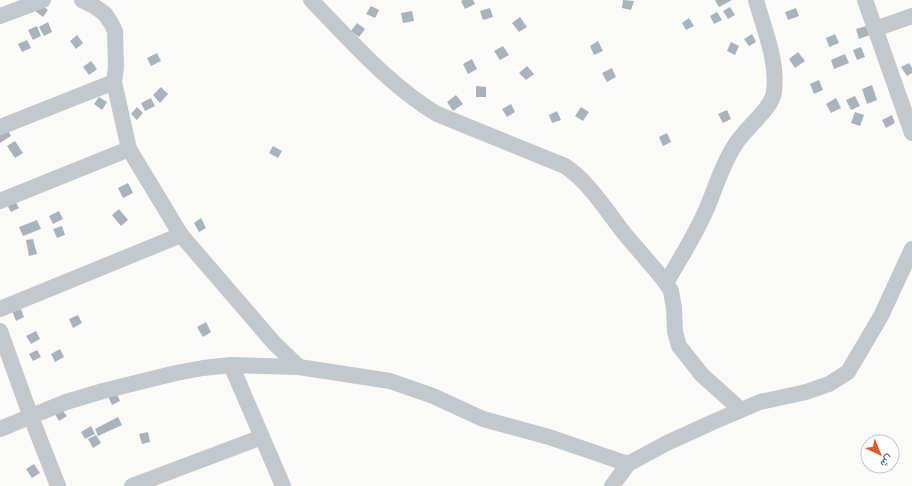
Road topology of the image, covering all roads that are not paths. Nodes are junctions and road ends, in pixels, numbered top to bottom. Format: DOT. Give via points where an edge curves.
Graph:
graph roads {
  1 [pos="43,0"];
  2 [pos="82,0"];
  3 [pos="311,0"];
  4 [pos="756,0"];
  5 [pos="865,0"];
  6 [pos="0,16"];
  7 [pos="912,16"];
  8 [pos="875,29"];
  9 [pos="114,82"];
  10 [pos="0,127"];
  11 [pos="912,133"];
  12 [pos="129,149"];
  13 [pos="0,201"];
  14 [pos="181,235"];
  15 [pos="912,249"];
  16 [pos="666,283"];
  17 [pos="0,309"];
  18 [pos="0,331"];
  19 [pos="231,365"];
  20 [pos="299,367"];
  21 [pos="741,410"];
  22 [pos="31,417"];
  23 [pos="0,429"];
  24 [pos="262,437"];
  25 [pos="628,464"];
  26 [pos="58,486"];
  27 [pos="132,486"];
  28 [pos="283,486"];
  29 [pos="612,486"];
  1 -- 6 [label="street"];
  2 -- 9 [label="street" via="94,6 112,23 116,49"];
  3 -- 16 [label="street" via="385,74 419,103 437,114 565,166 574,172"];
  4 -- 16 [label="street" via="774,67 774,93 766,109 735,144 721,170 696,232"];
  5 -- 8 [label="street"];
  7 -- 8 [label="street"];
  8 -- 11 [label="street"];
  9 -- 10 [label="street"];
  9 -- 12 [label="street"];
  12 -- 13 [label="street"];
  12 -- 14 [label="street"];
  14 -- 17 [label="street"];
  14 -- 20 [label="street"];
  15 -- 21 [label="street" via="881,316 848,372 818,388 760,402"];
  16 -- 21 [label="street" via="671,291 679,346 702,375"];
  18 -- 22 [label="street"];
  19 -- 20 [label="street"];
  19 -- 22 [label="street" via="176,373 103,391 66,402"];
  19 -- 24 [label="street"];
  20 -- 25 [label="street" via="390,381 483,418"];
  21 -- 25 [label="street" via="667,443"];
  22 -- 23 [label="street"];
  22 -- 26 [label="street"];
  24 -- 27 [label="street"];
  24 -- 28 [label="street"];
  25 -- 29 [label="street"];
}
